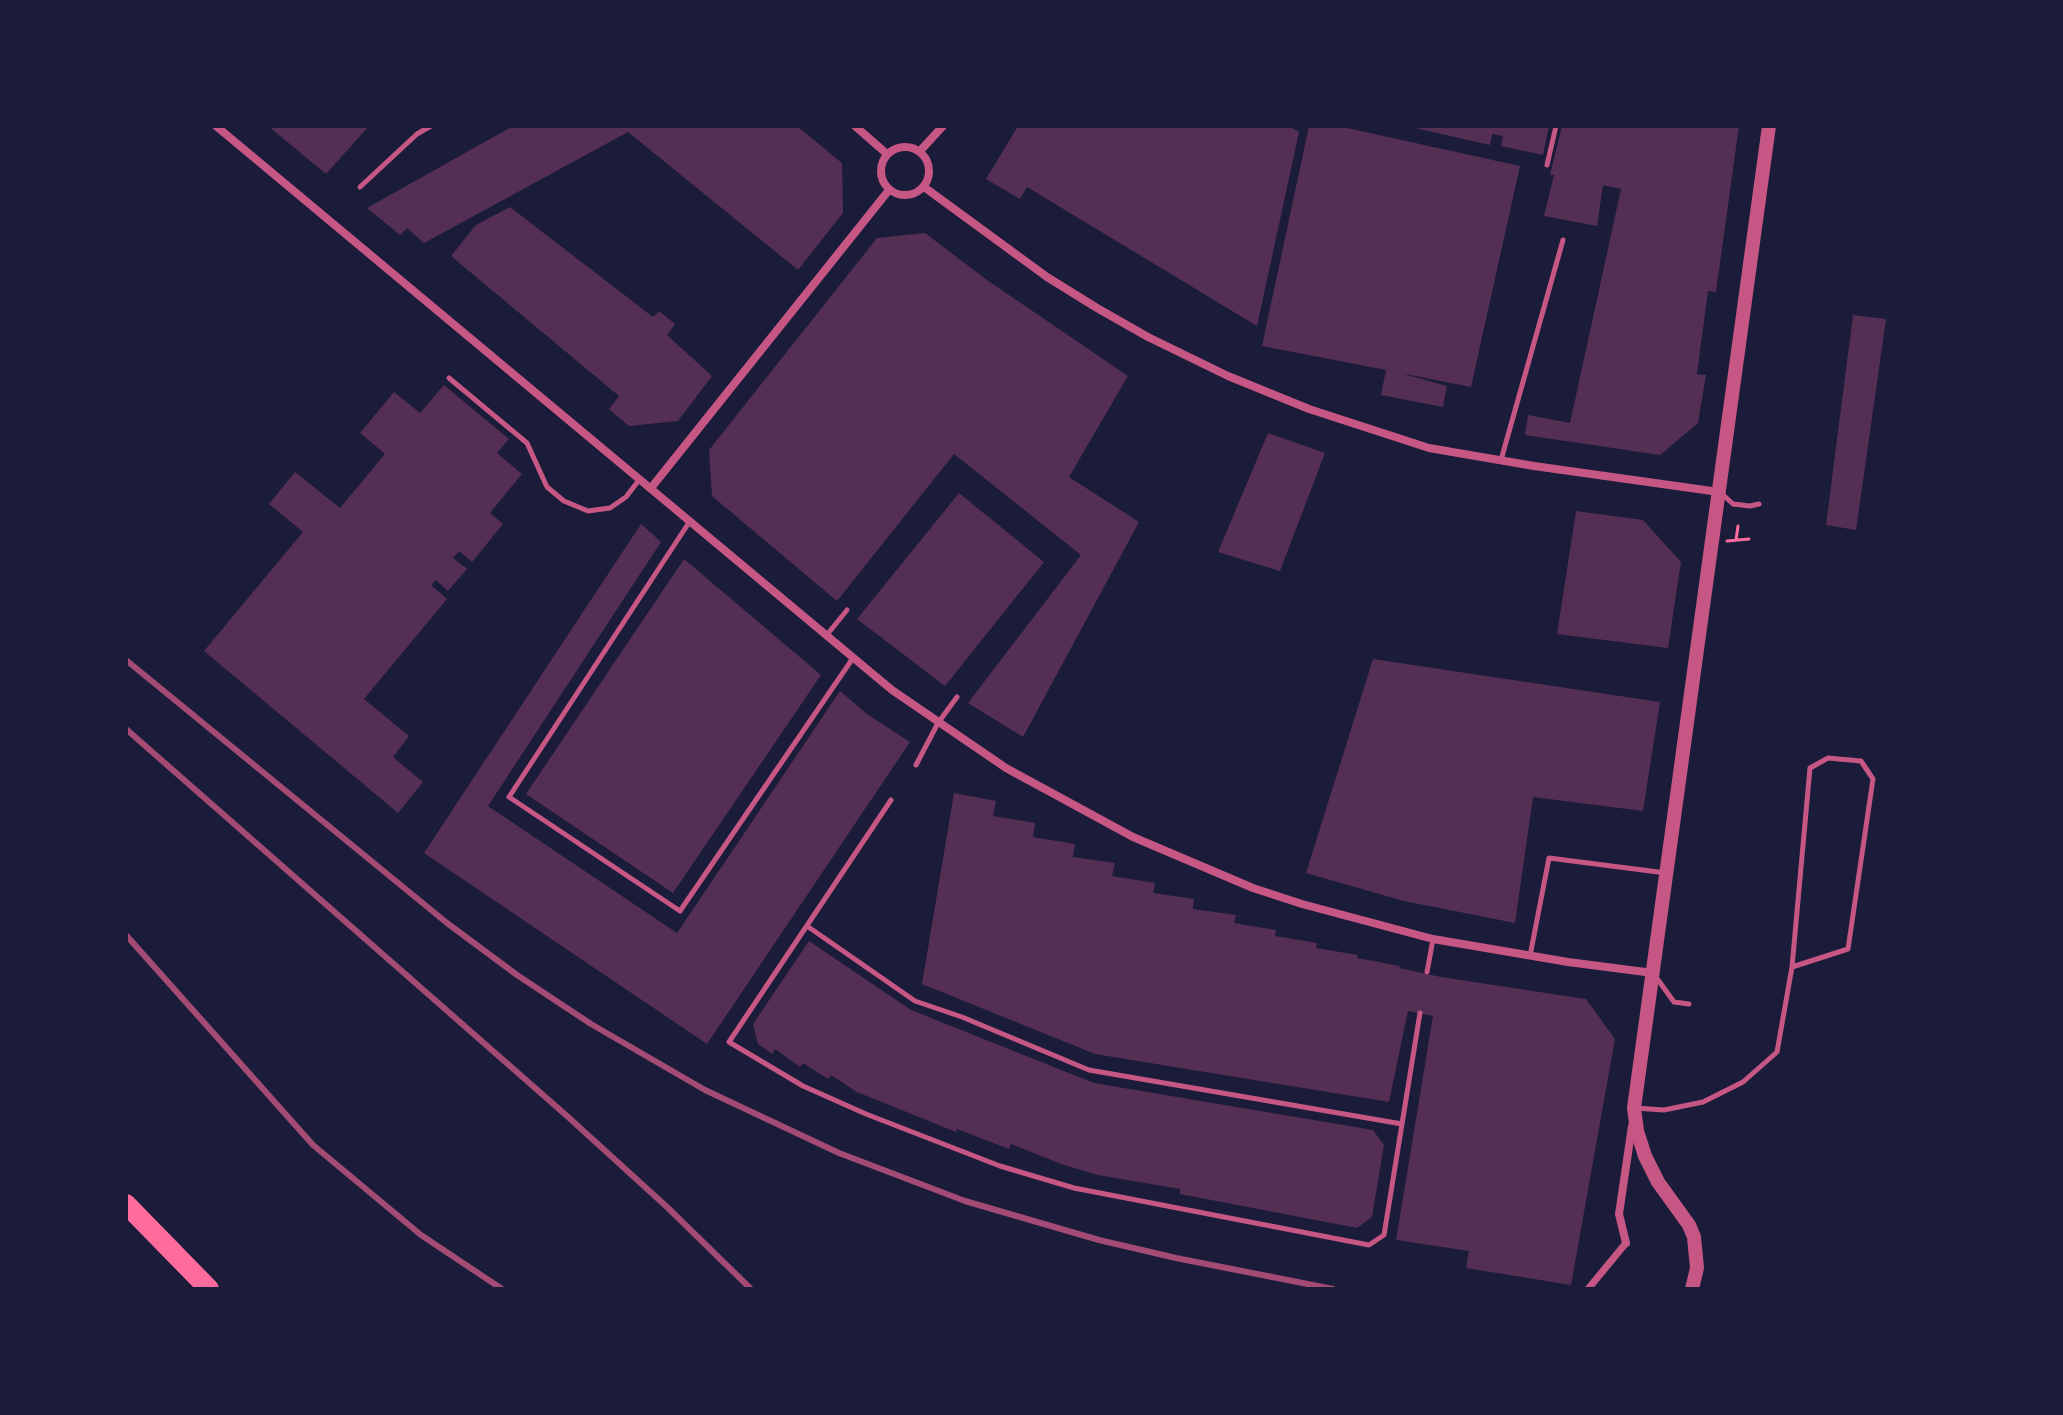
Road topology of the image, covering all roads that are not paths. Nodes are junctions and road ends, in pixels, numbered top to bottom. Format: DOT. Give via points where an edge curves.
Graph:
graph roads {
  1 [pos="216,126"];
  2 [pos="431,126"];
  3 [pos="855,126"];
  4 [pos="943,126"];
  5 [pos="1556,126"];
  6 [pos="1769,126"];
  7 [pos="920,151"];
  8 [pos="887,154"];
  9 [pos="1547,165"];
  10 [pos="360,187"];
  11 [pos="924,187"];
  12 [pos="889,190"];
  13 [pos="1563,240"];
  14 [pos="449,378"];
  15 [pos="1500,461"];
  16 [pos="640,479"];
  17 [pos="651,488"];
  18 [pos="1719,492"];
  19 [pos="1759,504"];
  20 [pos="690,521"];
  21 [pos="847,610"];
  22 [pos="826,636"];
  23 [pos="853,658"];
  24 [pos="957,697"];
  25 [pos="938,723"];
  26 [pos="916,765"];
  27 [pos="891,800"];
  28 [pos="1667,873"];
  29 [pos="807,926"];
  30 [pos="1433,939"];
  31 [pos="1530,956"];
  32 [pos="1792,967"];
  33 [pos="1427,972"];
  34 [pos="1653,973"];
  35 [pos="1689,1004"];
  36 [pos="1420,1013"];
  37 [pos="1634,1108"];
  38 [pos="1402,1124"];
  39 [pos="126,1204"];
  40 [pos="1626,1243"];
  41 [pos="209,1289"];
  42 [pos="1588,1289"];
  43 [pos="1692,1289"];
  1 -- 16 [label="street"];
  2 -- 10 [label="lane"];
  3 -- 8 [label="street"];
  4 -- 7 [label="street"];
  5 -- 9 [label="lane"];
  6 -- 18 [label="street"];
  7 -- 8 [label="street" via="909,146"];
  7 -- 11 [label="street" via="930,175"];
  8 -- 12 [label="street" via="881,165"];
  11 -- 12 [label="street" via="914,194"];
  11 -- 15 [label="street" via="1059,285 1228,376 1429,448"];
  12 -- 17 [label="street"];
  13 -- 15 [label="lane"];
  14 -- 16 [label="lane" via="527,443 547,487 564,501 588,511 610,508"];
  15 -- 18 [label="street"];
  16 -- 17 [label="street"];
  17 -- 20 [label="street"];
  18 -- 19 [label="lane" via="1733,504"];
  18 -- 28 [label="street"];
  20 -- 22 [label="street"];
  20 -- 23 [label="lane" via="509,797 680,911"];
  21 -- 22 [label="lane"];
  22 -- 23 [label="street"];
  23 -- 25 [label="street"];
  24 -- 25 [label="lane"];
  25 -- 26 [label="lane"];
  25 -- 30 [label="street" via="1006,768 1133,837 1302,904"];
  27 -- 29 [label="lane"];
  28 -- 31 [label="lane" via="1549,858"];
  28 -- 34 [label="street"];
  29 -- 38 [label="lane" via="915,1001 1089,1070"];
  29 -- 38 [label="lane" via="729,1042 803,1086 1000,1166 1089,1192 1369,1245 1384,1235"];
  30 -- 31 [label="street"];
  30 -- 33 [label="lane"];
  31 -- 34 [label="street"];
  32 -- 32 [label="lane" via="1848,949 1873,779 1861,761 1828,758 1810,768"];
  32 -- 37 [label="lane" via="1777,1052 1766,1062 1743,1082 1703,1102 1664,1110"];
  34 -- 35 [label="lane" via="1674,1002"];
  34 -- 37 [label="street"];
  36 -- 38 [label="lane"];
  37 -- 40 [label="street" via="1619,1214"];
  37 -- 43 [label="street" via="1645,1156 1694,1237 1697,1268"];
  39 -- 41 [label="highway"];
  40 -- 42 [label="street"];
}
